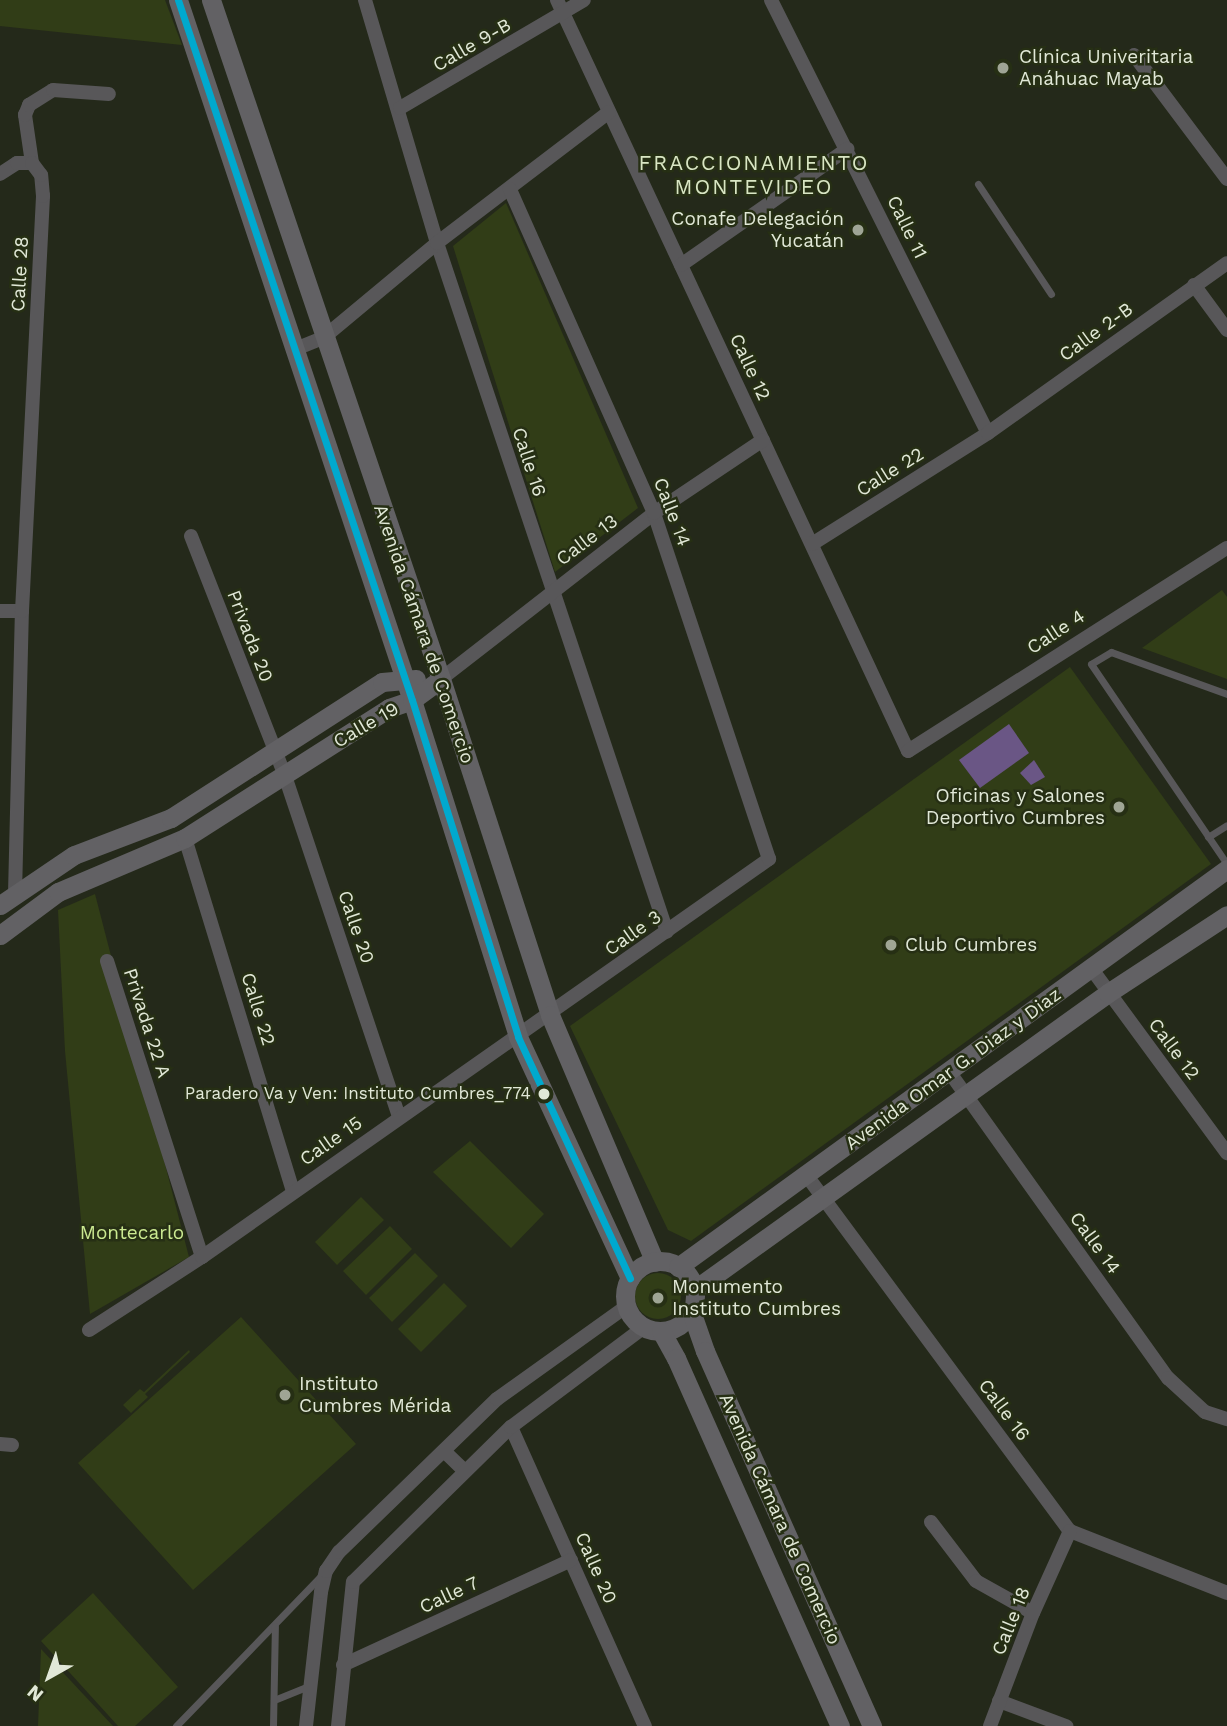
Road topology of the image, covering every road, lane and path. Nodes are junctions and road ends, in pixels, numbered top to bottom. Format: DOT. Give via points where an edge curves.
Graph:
graph roads {
  1 [pos="178,0"];
  2 [pos="211,0"];
  3 [pos="557,0"];
  4 [pos="584,0"];
  5 [pos="771,0"];
  6 [pos="366,1"];
  7 [pos="564,14"];
  8 [pos="1134,55"];
  9 [pos="108,94"];
  10 [pos="400,108"];
  11 [pos="610,112"];
  12 [pos="847,149"];
  13 [pos="32,163"];
  14 [pos="0,174"];
  15 [pos="1227,179"];
  16 [pos="978,184"];
  17 [pos="510,189"];
  18 [pos="437,243"];
  19 [pos="1227,262"];
  20 [pos="681,265"];
  21 [pos="1194,285"];
  22 [pos="1051,294"];
  23 [pos="1227,330"];
  24 [pos="323,338"];
  25 [pos="293,350"];
  26 [pos="988,433"];
  27 [pos="763,440"];
  28 [pos="654,513"];
  29 [pos="191,536"];
  30 [pos="811,544"];
  31 [pos="1227,548"];
  32 [pos="551,590"];
  33 [pos="0,611"];
  34 [pos="22,611"];
  35 [pos="405,678"];
  36 [pos="441,679"];
  37 [pos="1227,694"];
  38 [pos="412,700"];
  39 [pos="274,749"];
  40 [pos="908,751"];
  41 [pos="285,776"];
  42 [pos="1227,825"];
  43 [pos="1208,837"];
  44 [pos="185,838"];
  45 [pos="769,859"];
  46 [pos="1227,867"];
  47 [pos="8,900"];
  48 [pos="1227,915"];
  49 [pos="667,932"];
  50 [pos="0,934"];
  51 [pos="107,961"];
  52 [pos="1091,968"];
  53 [pos="1108,993"];
  54 [pos="550,1016"];
  55 [pos="518,1037"];
  56 [pos="948,1070"];
  57 [pos="967,1097"];
  58 [pos="400,1117"];
  59 [pos="1227,1153"];
  60 [pos="807,1176"];
  61 [pos="293,1191"];
  62 [pos="823,1200"];
  63 [pos="202,1256"];
  64 [pos="654,1262"];
  65 [pos="678,1267"];
  66 [pos="630,1278"];
  67 [pos="694,1290"];
  68 [pos="627,1306"];
  69 [pos="691,1311"];
  70 [pos="652,1329"];
  71 [pos="89,1330"];
  72 [pos="1227,1419"];
  73 [pos="511,1427"];
  74 [pos="444,1451"];
  75 [pos="465,1471"];
  76 [pos="931,1522"];
  77 [pos="1070,1531"];
  78 [pos="571,1560"];
  79 [pos="326,1571"];
  80 [pos="1227,1593"];
  81 [pos="1033,1613"];
  82 [pos="275,1625"];
  83 [pos="343,1665"];
  84 [pos="310,1686"];
  85 [pos="274,1700"];
  86 [pos="999,1701"];
  87 [pos="639,1724"];
  88 [pos="176,1726"];
  89 [pos="273,1726"];
  90 [pos="306,1726"];
  91 [pos="338,1726"];
  92 [pos="840,1726"];
  93 [pos="872,1726"];
  94 [pos="990,1726"];
  95 [pos="1066,1726"];
  1 -- 25 [label="main road, Avenida Cámara de Comercio"];
  2 -- 24 [label="main road, Avenida Cámara de Comercio"];
  3 -- 7 [label="street, Calle 12"];
  4 -- 7 [label="street, Calle 9-B"];
  5 -- 12 [label="street, Calle 11"];
  6 -- 10 [label="street, Calle 16"];
  7 -- 10 [label="street, Calle 9-B"];
  7 -- 11 [label="street, Calle 12"];
  8 -- 15 [label="street"];
  9 -- 13 [label="street, Calle 28" via="53,90 29,105 25,115"];
  10 -- 18 [label="street, Calle 16"];
  11 -- 17 [label="street"];
  11 -- 20 [label="street, Calle 12"];
  12 -- 20 [label="street"];
  12 -- 26 [label="street, Calle 11"];
  13 -- 14 [label="street" via="17,163"];
  13 -- 34 [label="street, Calle 28" via="41,175 43,196"];
  16 -- 22 [label="lane"];
  17 -- 18 [label="street"];
  17 -- 28 [label="street, Calle 14"];
  18 -- 24 [label="street"];
  18 -- 32 [label="street, Calle 16"];
  19 -- 21 [label="street, Calle 2-B"];
  20 -- 27 [label="street, Calle 12"];
  21 -- 23 [label="street"];
  21 -- 26 [label="street, Calle 2-B"];
  24 -- 25 [label="street"];
  24 -- 36 [label="main road, Avenida Cámara de Comercio"];
  25 -- 35 [label="main road, Avenida Cámara de Comercio"];
  26 -- 30 [label="street, Calle 22"];
  27 -- 28 [label="street, Calle 13"];
  27 -- 30 [label="street, Calle 12"];
  28 -- 32 [label="street, Calle 13"];
  28 -- 45 [label="street, Calle 14"];
  29 -- 39 [label="street, Privada 20"];
  30 -- 40 [label="street, Calle 12"];
  31 -- 40 [label="street, Calle 4"];
  32 -- 36 [label="street, Calle 13"];
  32 -- 49 [label="street, Calle 16"];
  33 -- 34 [label="street"];
  34 -- 47 [label="street, Calle 28"];
  35 -- 36 [label="main road, Calle 19"];
  35 -- 38 [label="main road, Avenida Cámara de Comercio"];
  35 -- 39 [label="main road, Calle 19" via="382,682"];
  36 -- 38 [label="main road, Calle 19"];
  36 -- 54 [label="main road, Avenida Cámara de Comercio"];
  37 -- 43 [label="lane" via="1111,652 1091,664"];
  38 -- 41 [label="main road, Calle 19" via="388,708"];
  38 -- 55 [label="main road, Avenida Cámara de Comercio"];
  39 -- 41 [label="street, Calle 20"];
  39 -- 47 [label="main road, Calle 19" via="171,818 74,855"];
  41 -- 44 [label="main road, Calle 19"];
  41 -- 58 [label="street, Calle 20"];
  42 -- 43 [label="lane"];
  43 -- 46 [label="lane"];
  44 -- 50 [label="main road, Calle 19" via="58,892"];
  44 -- 61 [label="street, Calle 22"];
  45 -- 49 [label="street, Calle 3"];
  46 -- 52 [label="main road, Avenida Omar G. Diaz y Diaz"];
  48 -- 53 [label="main road, Avenida Omar G. Diaz y Diaz"];
  49 -- 54 [label="street, Calle 3"];
  51 -- 63 [label="street, Privada 22 A"];
  52 -- 53 [label="street, Calle 12"];
  52 -- 56 [label="main road, Avenida Omar G. Diaz y Diaz"];
  53 -- 57 [label="main road, Avenida Omar G. Diaz y Diaz"];
  53 -- 59 [label="street, Calle 12"];
  54 -- 55 [label="street, Calle 3"];
  54 -- 64 [label="main road, Avenida Cámara de Comercio"];
  55 -- 58 [label="street, Calle 15"];
  55 -- 66 [label="main road, Avenida Cámara de Comercio"];
  56 -- 57 [label="street, Calle 14"];
  56 -- 60 [label="main road, Avenida Omar G. Diaz y Diaz"];
  57 -- 62 [label="main road, Avenida Omar G. Diaz y Diaz"];
  57 -- 72 [label="street, Calle 14" via="1168,1378 1205,1412"];
  58 -- 61 [label="street, Calle 15"];
  60 -- 62 [label="street, Calle 16"];
  60 -- 65 [label="main road, Avenida Omar G. Diaz y Diaz"];
  61 -- 63 [label="street, Calle 15"];
  62 -- 67 [label="main road, Avenida Omar G. Diaz y Diaz"];
  62 -- 77 [label="street, Calle 16"];
  63 -- 71 [label="street, Calle 15"];
  64 -- 65 [label="main road"];
  64 -- 66 [label="main road"];
  65 -- 67 [label="main road"];
  66 -- 68 [label="main road"];
  67 -- 69 [label="main road"];
  68 -- 70 [label="main road"];
  68 -- 74 [label="street" via="497,1399"];
  69 -- 70 [label="main road" via="679,1325"];
  69 -- 93 [label="main road, Avenida Cámara de Comercio" via="710,1364"];
  70 -- 73 [label="street"];
  70 -- 92 [label="main road, Avenida Cámara de Comercio" via="682,1371"];
  73 -- 75 [label="street"];
  73 -- 78 [label="street, Calle 20"];
  74 -- 75 [label="street"];
  74 -- 79 [label="street" via="339,1552"];
  75 -- 83 [label="street" via="353,1582"];
  76 -- 81 [label="street" via="976,1581"];
  77 -- 80 [label="street"];
  77 -- 81 [label="street, Calle 18"];
  78 -- 83 [label="street, Calle 7"];
  78 -- 87 [label="street, Calle 20"];
  79 -- 82 [label="lane"];
  79 -- 84 [label="street"];
  81 -- 86 [label="street, Calle 18"];
  82 -- 85 [label="lane"];
  82 -- 88 [label="lane"];
  83 -- 91 [label="street"];
  84 -- 85 [label="lane"];
  84 -- 90 [label="street"];
  85 -- 89 [label="lane"];
  86 -- 94 [label="street, Calle 18"];
  86 -- 95 [label="street"];
}
